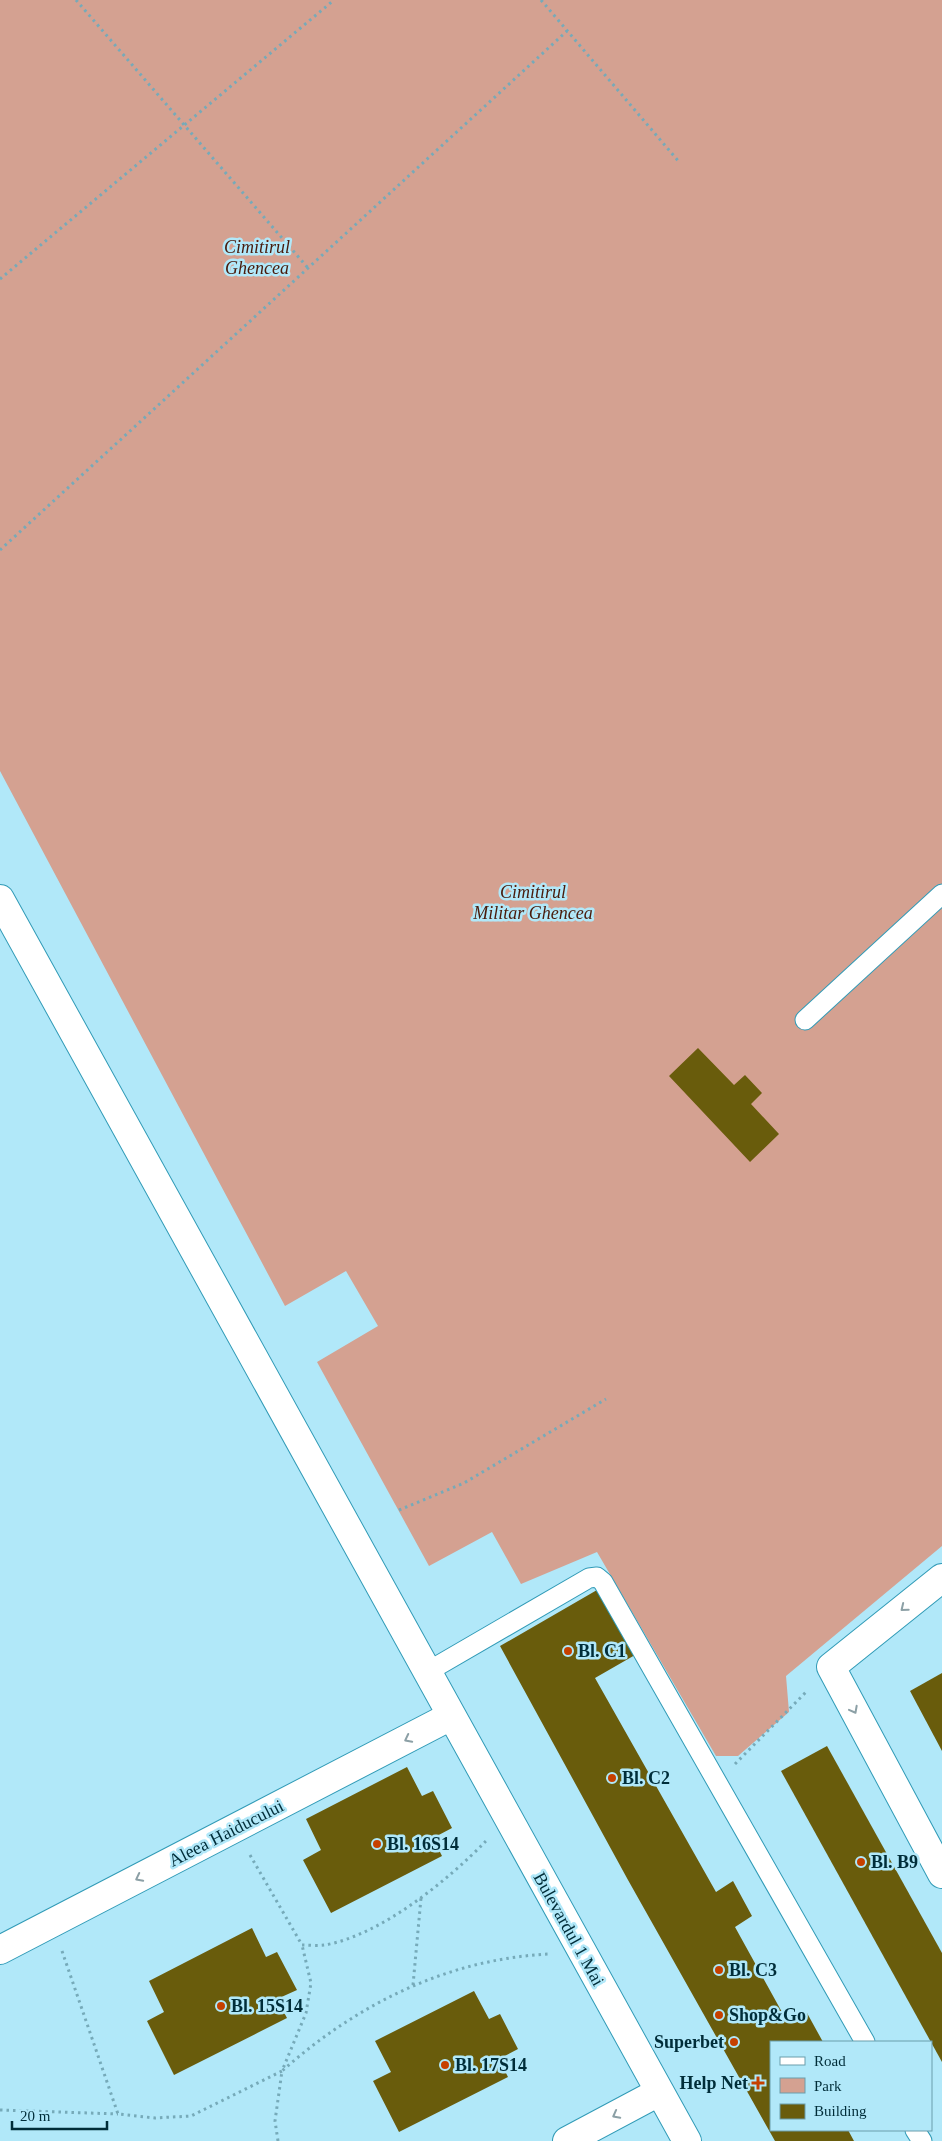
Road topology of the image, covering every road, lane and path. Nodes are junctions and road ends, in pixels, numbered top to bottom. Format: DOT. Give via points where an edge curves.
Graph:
graph roads {
  1 [pos="76,0"];
  2 [pos="334,0"];
  3 [pos="541,0"];
  4 [pos="567,31"];
  5 [pos="184,125"];
  6 [pos="680,163"];
  7 [pos="308,268"];
  8 [pos="0,279"];
  9 [pos="0,550"];
  10 [pos="942,894"];
  11 [pos="0,899"];
  12 [pos="805,1020"];
  13 [pos="606,1399"];
  14 [pos="399,1510"];
  15 [pos="942,1578"];
  16 [pos="830,1668"];
  17 [pos="427,1672"];
  18 [pos="451,1716"];
  19 [pos="717,1782"];
  20 [pos="236,1828"];
  21 [pos="490,1837"];
  22 [pos="942,1874"];
  23 [pos="421,1898"];
  24 [pos="52,1923"];
  25 [pos="302,1945"];
  26 [pos="0,1950"];
  27 [pos="552,1954"];
  28 [pos="413,1986"];
  29 [pos="864,2041"];
  30 [pos="282,2071"];
  31 [pos="660,2092"];
  32 [pos="0,2110"];
  33 [pos="118,2114"];
  34 [pos="685,2140"];
  35 [pos="278,2141"];
  36 [pos="567,2141"];
  1 -- 5 [label="path"];
  2 -- 5 [label="path"];
  3 -- 4 [label="path"];
  4 -- 6 [label="path"];
  4 -- 7 [label="path"];
  5 -- 7 [label="path"];
  5 -- 8 [label="path"];
  7 -- 9 [label="path"];
  10 -- 12 [label="lane"];
  11 -- 17 [label="main road, Bulevardul 1 Mai"];
  13 -- 14 [label="path" via="464,1483"];
  15 -- 16 [label="main road, one-way"];
  16 -- 19 [label="path"];
  16 -- 22 [label="main road, one-way"];
  17 -- 18 [label="main road, Bulevardul 1 Mai"];
  17 -- 19 [label="lane" via="572,1588 597,1577"];
  18 -- 20 [label="main road, Aleea Haiducului, one-way"];
  18 -- 31 [label="main road, Bulevardul 1 Mai"];
  19 -- 29 [label="lane"];
  20 -- 24 [label="main road, Aleea Haiducului, one-way"];
  20 -- 25 [label="path"];
  21 -- 23 [label="path" via="459,1868"];
  23 -- 25 [label="path" via="358,1935 324,1945"];
  23 -- 28 [label="path"];
  24 -- 26 [label="main road, Aleea Haiducului"];
  24 -- 33 [label="path"];
  25 -- 30 [label="path" via="311,1983 306,2013"];
  27 -- 28 [label="path" via="512,1956 466,1966"];
  28 -- 30 [label="path" via="333,2030"];
  30 -- 33 [label="path" via="190,2116 155,2118"];
  30 -- 35 [label="path" via="275,2121"];
  31 -- 34 [label="main road, Bulevardul 1 Mai"];
  31 -- 36 [label="main road, one-way"];
  32 -- 33 [label="path"];
}
